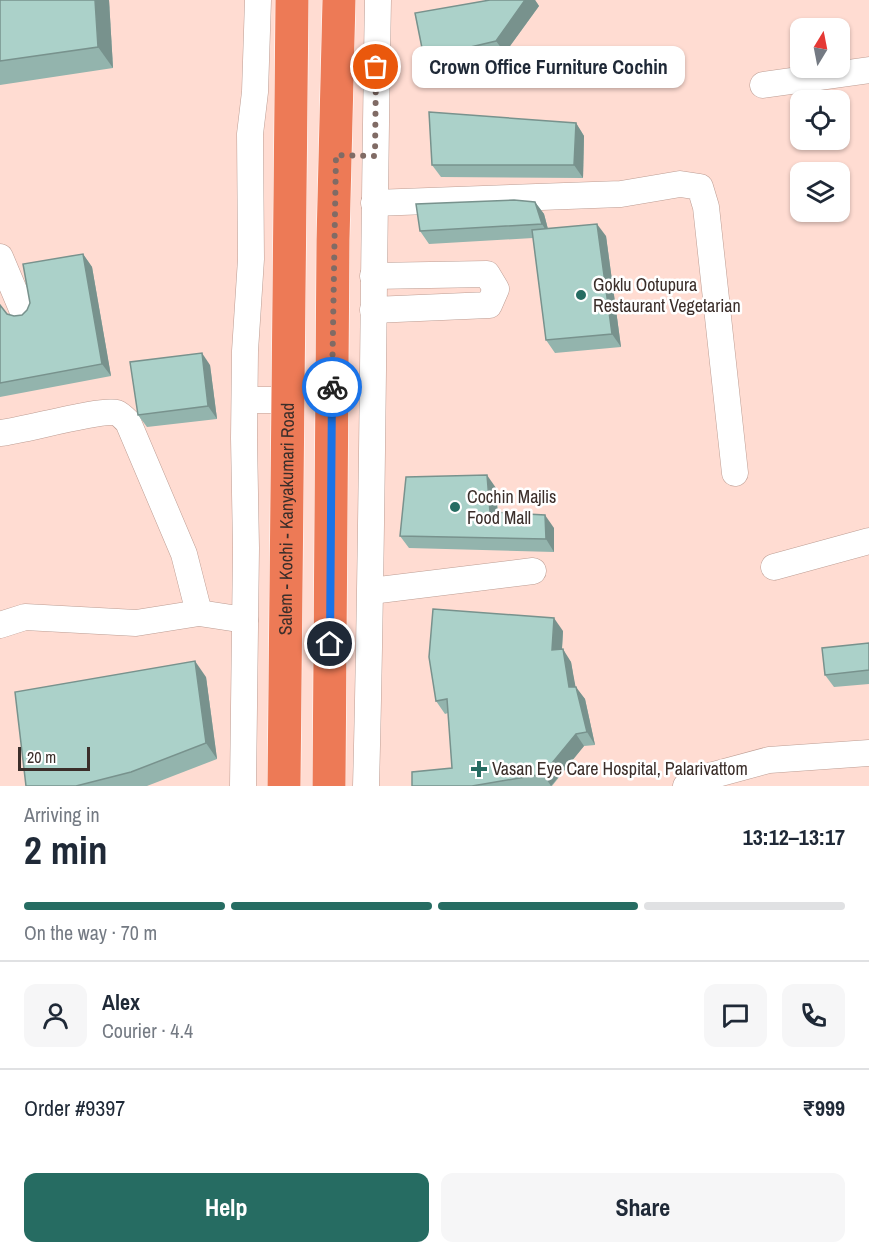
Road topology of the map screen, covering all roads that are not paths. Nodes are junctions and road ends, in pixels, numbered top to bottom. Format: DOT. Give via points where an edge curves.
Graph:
graph roads {
  1 [pos="258,0"];
  2 [pos="292,0"];
  3 [pos="339,0"];
  4 [pos="378,0"];
  5 [pos="869,70"];
  6 [pos="763,85"];
  7 [pos="336,155"];
  8 [pos="375,156"];
  9 [pos="374,202"];
  10 [pos="0,256"];
  11 [pos="373,276"];
  12 [pos="373,310"];
  13 [pos="24,314"];
  14 [pos="246,400"];
  15 [pos="288,400"];
  16 [pos="0,433"];
  17 [pos="735,472"];
  18 [pos="869,541"];
  19 [pos="774,567"];
  20 [pos="533,571"];
  21 [pos="371,591"];
  22 [pos="199,613"];
  23 [pos="245,620"];
  24 [pos="0,625"];
  25 [pos="869,753"];
  26 [pos="243,786"];
  27 [pos="284,786"];
  28 [pos="329,786"];
  29 [pos="366,786"];
  30 [pos="686,786"];
  1 -- 14 [label="street" via="250,134"];
  2 -- 15 [label="highway, Salem - Kochi - Kanyakumari Road"];
  3 -- 7 [label="highway"];
  4 -- 8 [label="street"];
  5 -- 6 [label="street"];
  7 -- 8 [label="street"];
  7 -- 28 [label="highway"];
  8 -- 9 [label="street"];
  9 -- 11 [label="street"];
  9 -- 17 [label="street" via="621,194 680,184 700,187 706,207"];
  10 -- 13 [label="street"];
  11 -- 12 [label="street"];
  11 -- 12 [label="street" via="487,274 495,289 489,305"];
  12 -- 21 [label="street"];
  14 -- 15 [label="street"];
  14 -- 23 [label="street"];
  15 -- 27 [label="highway, Salem - Kochi - Kanyakumari Road"];
  16 -- 22 [label="street" via="100,413 117,413 128,422 184,554"];
  18 -- 19 [label="street"];
  20 -- 21 [label="street"];
  21 -- 29 [label="street"];
  22 -- 23 [label="street"];
  22 -- 24 [label="street" via="136,623 25,617"];
  23 -- 26 [label="street"];
  25 -- 30 [label="street" via="769,760"];
}
